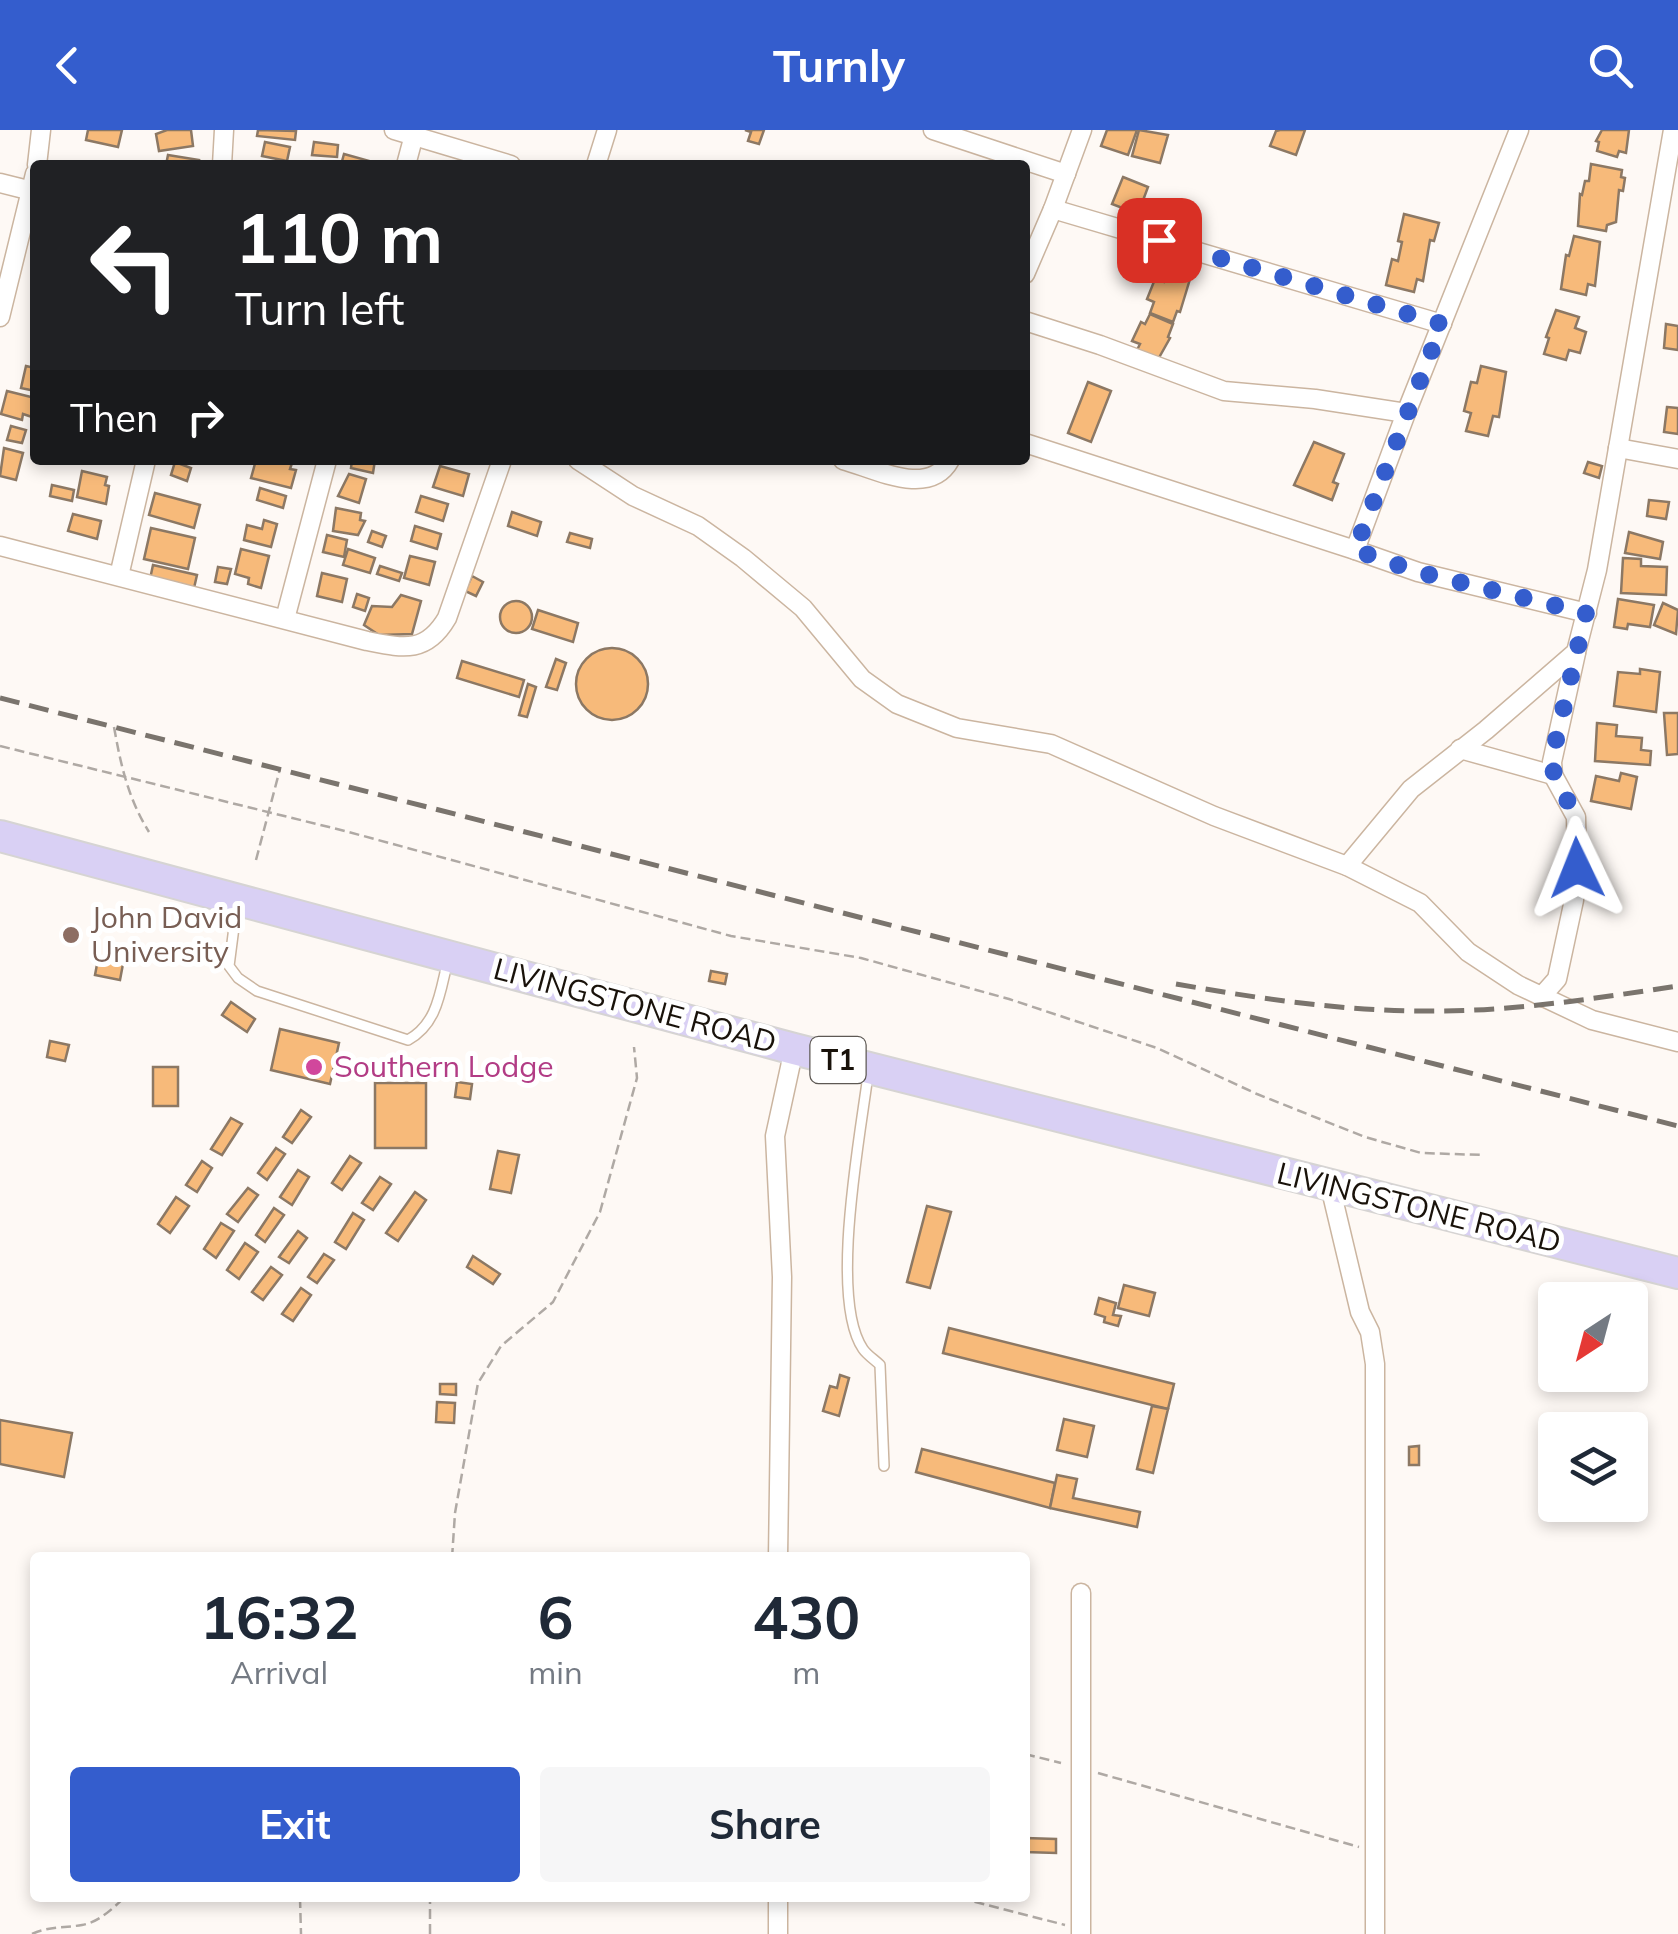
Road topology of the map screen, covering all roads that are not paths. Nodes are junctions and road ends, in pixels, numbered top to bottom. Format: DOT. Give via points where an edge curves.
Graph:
graph roads {
  1 [pos="42,130"];
  2 [pos="224,130"];
  3 [pos="394,130"];
  4 [pos="606,130"];
  5 [pos="933,130"];
  6 [pos="1082,130"];
  7 [pos="1518,130"];
  8 [pos="1673,130"];
  9 [pos="414,135"];
  10 [pos="38,160"];
  11 [pos="222,160"];
  12 [pos="407,160"];
  13 [pos="496,160"];
  14 [pos="597,160"];
  15 [pos="1024,160"];
  16 [pos="1030,162"];
  17 [pos="1066,174"];
  18 [pos="30,182"];
  19 [pos="0,183"];
  20 [pos="30,194"];
  21 [pos="1053,209"];
  22 [pos="1030,262"];
  23 [pos="0,317"];
  24 [pos="1030,323"];
  25 [pos="1442,324"];
  26 [pos="1406,413"];
  27 [pos="1030,445"];
  28 [pos="1618,448"];
  29 [pos="1678,460"];
  30 [pos="145,465"];
  31 [pos="326,465"];
  32 [pos="500,465"];
  33 [pos="586,465"];
  34 [pos="860,465"];
  35 [pos="946,465"];
  36 [pos="0,546"];
  37 [pos="1355,550"];
  38 [pos="119,576"];
  39 [pos="1586,613"];
  40 [pos="285,619"];
  41 [pos="1576,652"];
  42 [pos="1460,750"];
  43 [pos="1554,775"];
  44 [pos="0,836"];
  45 [pos="1348,866"];
  46 [pos="238,900"];
  47 [pos="449,956"];
  48 [pos="1541,997"];
  49 [pos="1678,1042"];
  50 [pos="794,1049"];
  51 [pos="869,1068"];
  52 [pos="1330,1186"];
  53 [pos="1678,1274"];
  54 [pos="884,1466"];
  55 [pos="778,1552"];
  56 [pos="1081,1593"];
  57 [pos="778,1902"];
  58 [pos="1081,1931"];
  59 [pos="778,1934"];
  60 [pos="1375,1934"];
  1 -- 10 [label="street"];
  2 -- 11 [label="street"];
  3 -- 9 [label="street"];
  4 -- 14 [label="street"];
  5 -- 15 [label="street"];
  6 -- 17 [label="street"];
  7 -- 25 [label="street"];
  8 -- 28 [label="street"];
  9 -- 12 [label="street"];
  9 -- 13 [label="street"];
  16 -- 17 [label="street"];
  17 -- 21 [label="street"];
  18 -- 19 [label="street"];
  20 -- 23 [label="street"];
  21 -- 22 [label="street"];
  21 -- 25 [label="street"];
  24 -- 26 [label="street" via="1224,391"];
  25 -- 26 [label="street"];
  26 -- 37 [label="street"];
  27 -- 37 [label="street"];
  28 -- 29 [label="street"];
  28 -- 39 [label="street"];
  30 -- 38 [label="street"];
  31 -- 40 [label="street"];
  32 -- 40 [label="street" via="447,618 432,638 392,646"];
  33 -- 45 [label="street" via="743,558 803,608 862,678 897,704 957,728 1051,744"];
  34 -- 35 [label="street" via="925,480"];
  36 -- 38 [label="street"];
  37 -- 39 [label="street"];
  38 -- 40 [label="street"];
  39 -- 41 [label="street"];
  41 -- 42 [label="street"];
  41 -- 43 [label="street" via="1553,752"];
  42 -- 43 [label="street"];
  42 -- 45 [label="street" via="1411,789"];
  43 -- 48 [label="street" via="1576,817 1577,868 1556,979"];
  44 -- 46 [label="highway, LIVINGSTONE ROAD / T1"];
  45 -- 48 [label="street" via="1420,903 1481,962"];
  46 -- 47 [label="highway, LIVINGSTONE ROAD / T1"];
  46 -- 47 [label="lane" via="229,966 238,978 257,991 408,1040 436,1011"];
  47 -- 50 [label="highway, LIVINGSTONE ROAD / T1"];
  48 -- 49 [label="street" via="1604,1024"];
  50 -- 51 [label="highway, LIVINGSTONE ROAD / T1"];
  50 -- 55 [label="street" via="775,1136 782,1277"];
  51 -- 52 [label="highway, LIVINGSTONE ROAD / T1"];
  51 -- 54 [label="lane" via="846,1256 862,1348 880,1365"];
  52 -- 53 [label="highway, LIVINGSTONE ROAD / T1"];
  52 -- 60 [label="street" via="1375,1364"];
  56 -- 58 [label="street"];
  57 -- 59 [label="street"];
}
